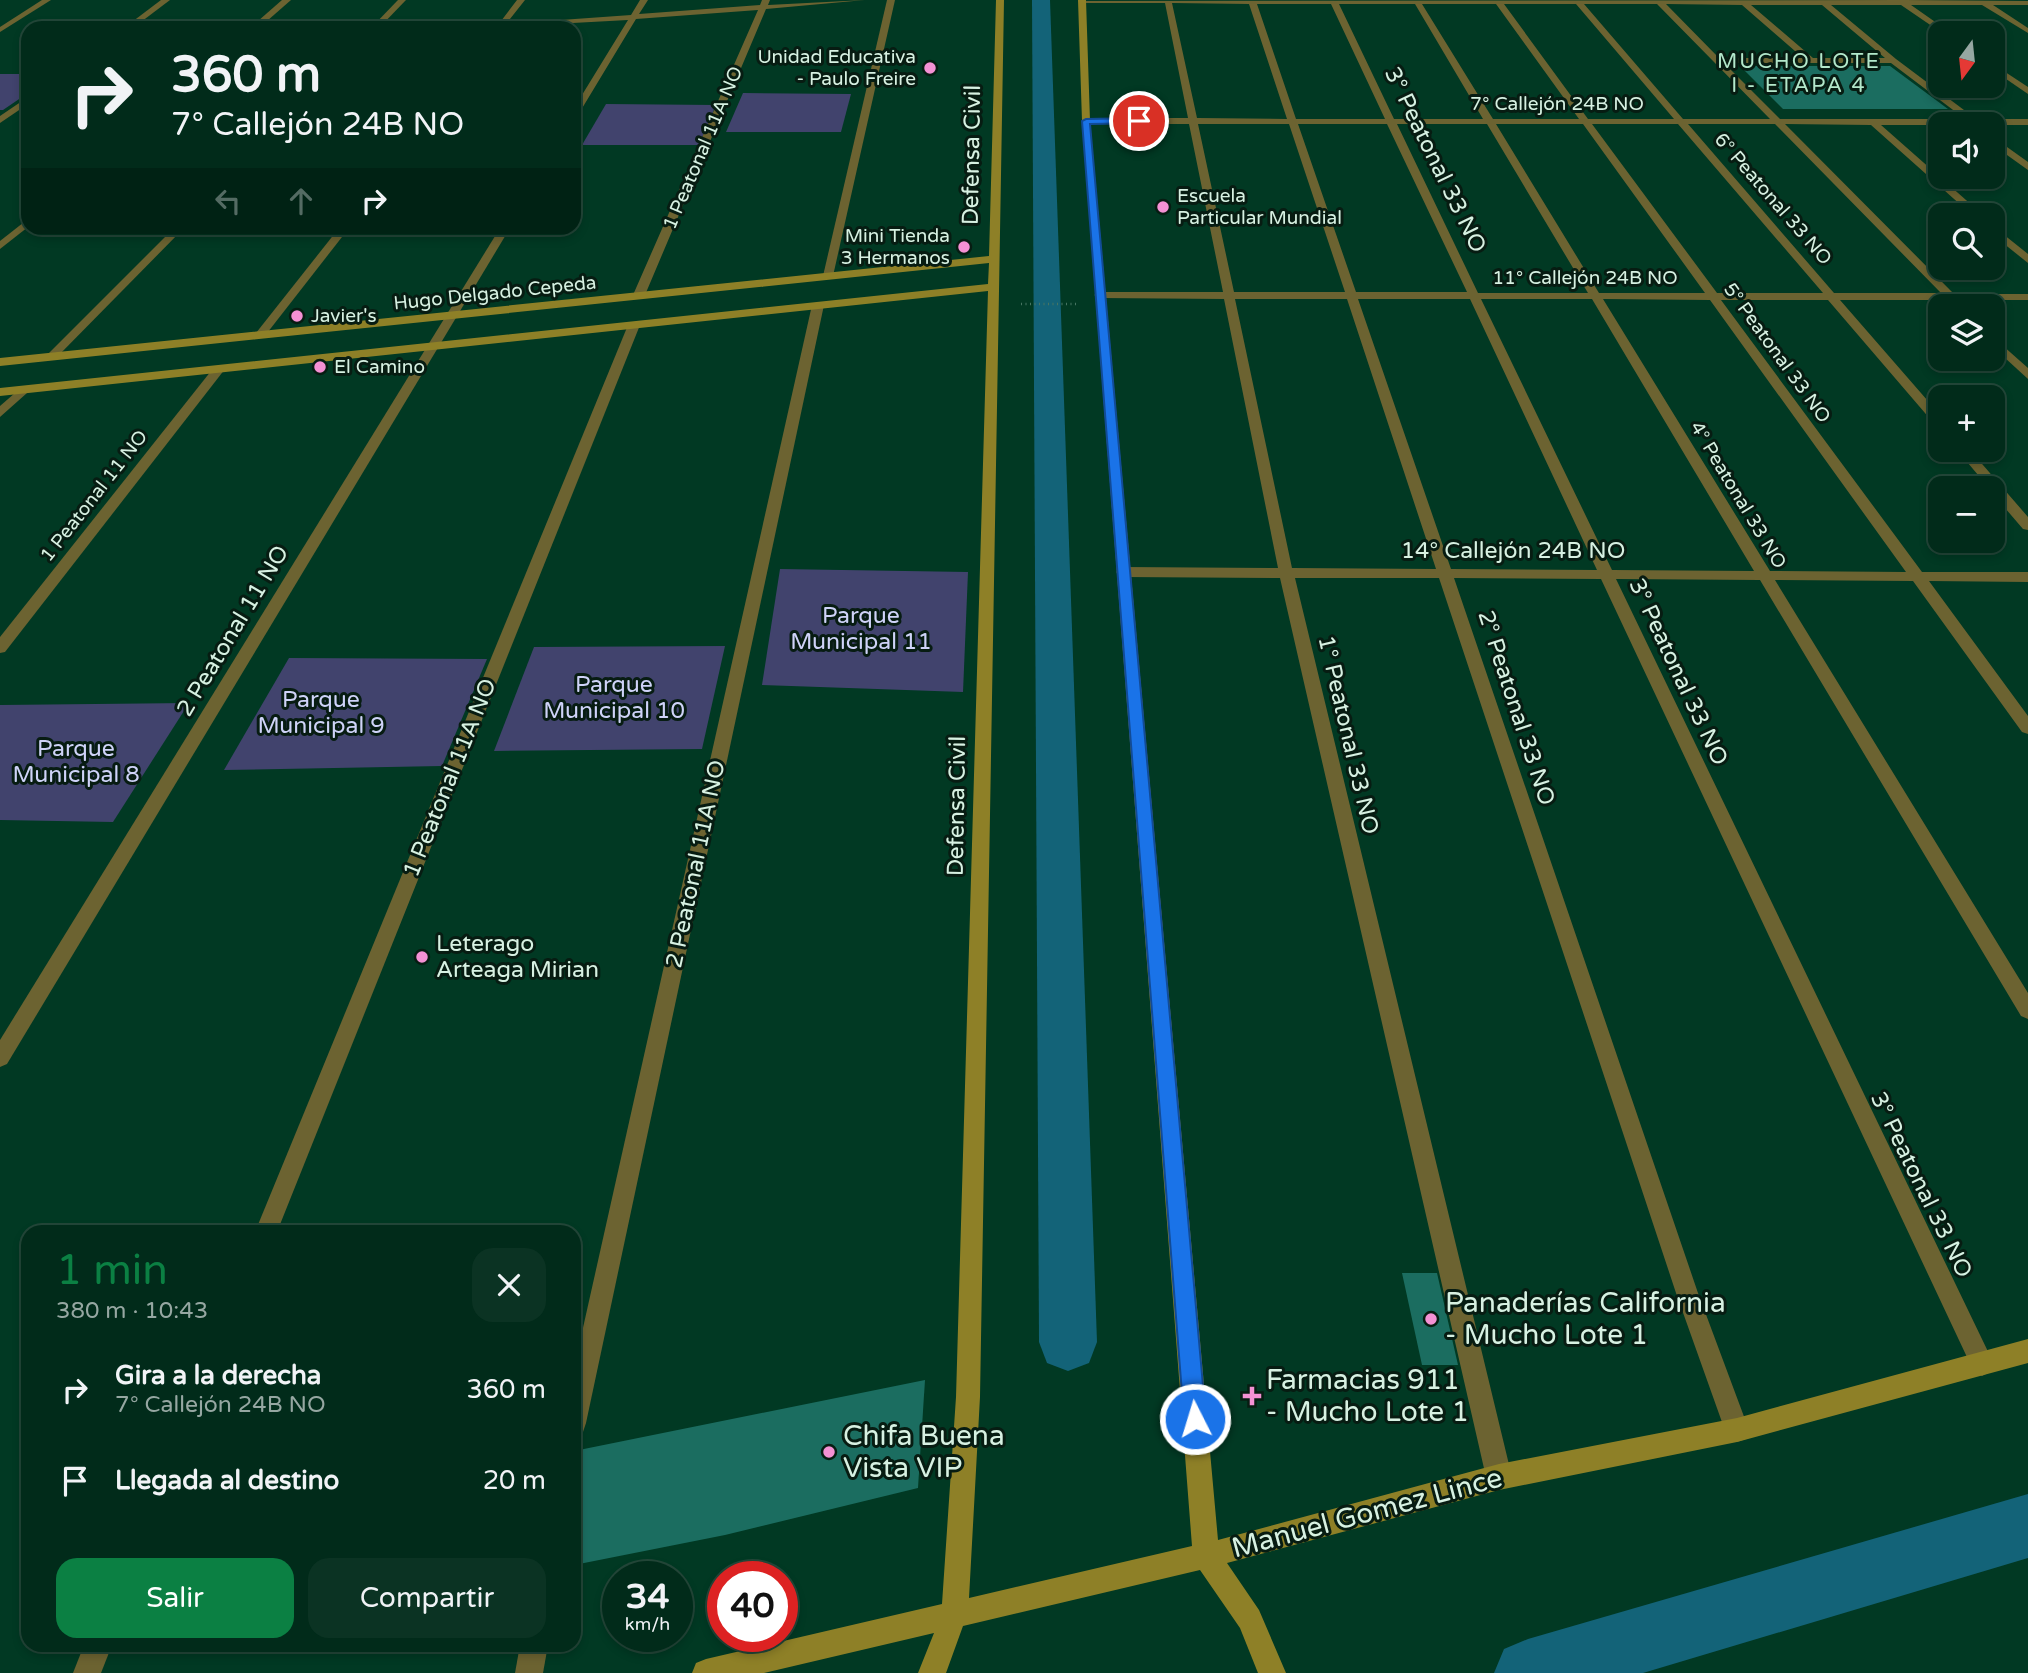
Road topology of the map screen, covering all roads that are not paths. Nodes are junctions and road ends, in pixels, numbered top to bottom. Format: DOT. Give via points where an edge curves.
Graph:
graph roads {
  1 [pos="47,0"];
  2 [pos="166,0"];
  3 [pos="286,0"];
  4 [pos="402,0"];
  5 [pos="521,0"];
  6 [pos="645,0"];
  7 [pos="861,0"];
  8 [pos="891,0"];
  9 [pos="1000,0"];
  10 [pos="1082,0"];
  11 [pos="1168,0"];
  12 [pos="1252,0"];
  13 [pos="1334,0"];
  14 [pos="1417,1"];
  15 [pos="1497,1"];
  16 [pos="1577,1"];
  17 [pos="1658,1"];
  18 [pos="1742,1"];
  19 [pos="1823,1"];
  20 [pos="1901,1"];
  21 [pos="1982,1"];
  22 [pos="2028,3"];
  23 [pos="764,4"];
  24 [pos="634,17"];
  25 [pos="138,21"];
  26 [pos="262,21"];
  27 [pos="382,21"];
  28 [pos="505,21"];
  29 [pos="580,21"];
  30 [pos="1930,21"];
  31 [pos="0,30"];
  32 [pos="2028,31"];
  33 [pos="1717,60"];
  34 [pos="1810,60"];
  35 [pos="1893,61"];
  36 [pos="2006,75"];
  37 [pos="2028,90"];
  38 [pos="581,104"];
  39 [pos="21,105"];
  40 [pos="1960,112"];
  41 [pos="0,120"];
  42 [pos="1086,121"];
  43 [pos="1193,121"];
  44 [pos="1294,121"];
  45 [pos="1392,121"];
  46 [pos="1491,121"];
  47 [pos="1682,121"];
  48 [pos="1778,121"];
  49 [pos="1588,122"];
  50 [pos="1874,122"];
  51 [pos="2005,122"];
  52 [pos="2028,122"];
  53 [pos="1928,123"];
  54 [pos="2005,149"];
  55 [pos="2028,167"];
  56 [pos="1965,203"];
  57 [pos="21,228"];
  58 [pos="172,235"];
  59 [pos="339,235"];
  60 [pos="501,235"];
  61 [pos="2005,240"];
  62 [pos="0,246"];
  63 [pos="994,259"];
  64 [pos="2028,260"];
  65 [pos="828,276"];
  66 [pos="993,287"];
  67 [pos="1949,294"];
  68 [pos="639,295"];
  69 [pos="1100,295"];
  70 [pos="1229,295"];
  71 [pos="1353,295"];
  72 [pos="1475,296"];
  73 [pos="1596,296"];
  74 [pos="1714,296"];
  75 [pos="1832,296"];
  76 [pos="1928,296"];
  77 [pos="2005,297"];
  78 [pos="2028,297"];
  79 [pos="818,306"];
  80 [pos="513,309"];
  81 [pos="452,315"];
  82 [pos="375,323"];
  83 [pos="634,325"];
  84 [pos="260,335"];
  85 [pos="507,338"];
  86 [pos="433,346"];
  87 [pos="2005,352"];
  88 [pos="371,353"];
  89 [pos="52,356"];
  90 [pos="0,362"];
  91 [pos="219,369"];
  92 [pos="2028,375"];
  93 [pos="23,390"];
  94 [pos="0,392"];
  95 [pos="1928,409"];
  96 [pos="0,413"];
  97 [pos="1973,462"];
  98 [pos="2028,526"];
  99 [pos="1123,572"];
  100 [pos="1286,572"];
  101 [pos="1447,574"];
  102 [pos="1607,575"];
  103 [pos="1765,576"];
  104 [pos="1918,576"];
  105 [pos="2028,577"];
  106 [pos="0,648"];
  107 [pos="2028,728"];
  108 [pos="2028,1010"];
  109 [pos="0,1058"];
  110 [pos="269,1225"];
  111 [pos="2028,1351"];
  112 [pos="1982,1364"];
  113 [pos="581,1391"];
  114 [pos="1737,1430"];
  115 [pos="1499,1477"];
  116 [pos="1206,1556"];
  117 [pos="955,1613"];
  118 [pos="95,1652"];
  119 [pos="533,1652"];
  120 [pos="86,1673"];
  121 [pos="529,1673"];
  122 [pos="706,1673"];
  123 [pos="932,1673"];
  124 [pos="1272,1673"];
  1 -- 31 [label="street"];
  2 -- 25 [label="street"];
  3 -- 26 [label="street"];
  4 -- 27 [label="street"];
  5 -- 28 [label="street"];
  6 -- 24 [label="street"];
  7 -- 23 [label="street"];
  8 -- 65 [label="street"];
  9 -- 63 [label="street, Defensa Civil"];
  10 -- 11 [label="street"];
  10 -- 42 [label="street"];
  11 -- 12 [label="street"];
  11 -- 43 [label="street, 1° Peatonal 33 NO"];
  12 -- 13 [label="street"];
  12 -- 44 [label="street, 2° Peatonal 33 NO"];
  13 -- 14 [label="street"];
  13 -- 45 [label="street, 3° Peatonal 33 NO"];
  14 -- 15 [label="street"];
  14 -- 46 [label="street, 4° Peatonal 33 NO"];
  15 -- 16 [label="street"];
  15 -- 49 [label="street, 5° Peatonal 33 NO"];
  16 -- 17 [label="street"];
  16 -- 47 [label="street, 6° Peatonal 33 NO"];
  17 -- 18 [label="street"];
  17 -- 33 [label="street"];
  18 -- 19 [label="street"];
  18 -- 34 [label="street"];
  19 -- 20 [label="street"];
  19 -- 35 [label="street"];
  20 -- 21 [label="street"];
  20 -- 30 [label="street"];
  21 -- 22 [label="street"];
  21 -- 32 [label="street"];
  23 -- 24 [label="street"];
  23 -- 68 [label="street, 1 Peatonal 11A NO"];
  24 -- 29 [label="street"];
  24 -- 38 [label="street"];
  33 -- 34 [label="street"];
  33 -- 48 [label="street"];
  34 -- 35 [label="street"];
  35 -- 40 [label="street"];
  36 -- 37 [label="street"];
  39 -- 41 [label="street"];
  42 -- 43 [label="street, 7° Callejón 24B NO"];
  42 -- 69 [label="street"];
  43 -- 44 [label="street, 7° Callejón 24B NO"];
  43 -- 70 [label="street, 1° Peatonal 33 NO"];
  44 -- 45 [label="street, 7° Callejón 24B NO"];
  44 -- 71 [label="street, 2° Peatonal 33 NO"];
  45 -- 46 [label="street, 7° Callejón 24B NO"];
  45 -- 72 [label="street, 3° Peatonal 33 NO"];
  46 -- 49 [label="street, 7° Callejón 24B NO"];
  46 -- 73 [label="street, 4° Peatonal 33 NO"];
  47 -- 48 [label="street, 7° Callejón 24B NO"];
  47 -- 49 [label="street, 7° Callejón 24B NO"];
  47 -- 75 [label="street, 6° Peatonal 33 NO"];
  48 -- 50 [label="street, 7° Callejón 24B NO"];
  48 -- 67 [label="street"];
  49 -- 74 [label="street, 5° Peatonal 33 NO"];
  50 -- 53 [label="street, 7° Callejón 24B NO"];
  50 -- 56 [label="street"];
  51 -- 52 [label="street, 7° Callejón 24B NO"];
  54 -- 55 [label="street"];
  57 -- 62 [label="street"];
  58 -- 89 [label="street"];
  59 -- 84 [label="street"];
  60 -- 81 [label="street, 2 Peatonal 11 NO"];
  61 -- 64 [label="street"];
  63 -- 65 [label="street, Hugo Delgado Cepeda"];
  63 -- 66 [label="street, Defensa Civil"];
  65 -- 68 [label="street, Hugo Delgado Cepeda"];
  66 -- 79 [label="street"];
  66 -- 117 [label="street, Defensa Civil" via="968,1397"];
  68 -- 80 [label="street, Hugo Delgado Cepeda"];
  69 -- 70 [label="street, 11° Callejón 24B NO"];
  69 -- 99 [label="street"];
  70 -- 71 [label="street, 11° Callejón 24B NO"];
  70 -- 100 [label="street, 1° Peatonal 33 NO"];
  71 -- 72 [label="street, 11° Callejón 24B NO"];
  71 -- 101 [label="street, 2° Peatonal 33 NO"];
  72 -- 73 [label="street, 11° Callejón 24B NO"];
  72 -- 102 [label="street, 3° Peatonal 33 NO"];
  73 -- 74 [label="street, 11° Callejón 24B NO"];
  73 -- 103 [label="street, 4° Peatonal 33 NO"];
  74 -- 75 [label="street, 11° Callejón 24B NO"];
  74 -- 104 [label="street, 5° Peatonal 33 NO"];
  75 -- 76 [label="street, 11° Callejón 24B NO"];
  75 -- 95 [label="street, 6° Peatonal 33 NO"];
  77 -- 78 [label="street, 11° Callejón 24B NO"];
  79 -- 83 [label="street"];
  79 -- 113 [label="street, 2 Peatonal 11A NO"];
  80 -- 81 [label="street, Hugo Delgado Cepeda"];
  80 -- 85 [label="street" via="495,315 484,327 486,332"];
  81 -- 82 [label="street, Hugo Delgado Cepeda"];
  81 -- 86 [label="street, 2 Peatonal 11 NO"];
  82 -- 84 [label="street, Hugo Delgado Cepeda"];
  82 -- 88 [label="street" via="400,333"];
  83 -- 85 [label="street"];
  83 -- 110 [label="street, 1 Peatonal 11A NO"];
  84 -- 89 [label="street, Hugo Delgado Cepeda"];
  85 -- 86 [label="street"];
  86 -- 88 [label="street"];
  86 -- 109 [label="street, 2 Peatonal 11 NO"];
  87 -- 92 [label="street"];
  88 -- 91 [label="street"];
  89 -- 90 [label="street, Hugo Delgado Cepeda"];
  91 -- 93 [label="street"];
  91 -- 106 [label="street, 1 Peatonal 11 NO"];
  93 -- 94 [label="street"];
  93 -- 96 [label="street"];
  97 -- 98 [label="street"];
  99 -- 100 [label="street, 14° Callejón 24B NO"];
  99 -- 116 [label="street"];
  100 -- 101 [label="street, 14° Callejón 24B NO"];
  100 -- 115 [label="street, 1° Peatonal 33 NO"];
  101 -- 102 [label="street, 14° Callejón 24B NO"];
  101 -- 114 [label="street, 2° Peatonal 33 NO"];
  102 -- 103 [label="street, 14° Callejón 24B NO"];
  102 -- 112 [label="street, 3° Peatonal 33 NO"];
  103 -- 104 [label="street, 14° Callejón 24B NO"];
  103 -- 108 [label="street, 4° Peatonal 33 NO"];
  104 -- 105 [label="street, 14° Callejón 24B NO"];
  104 -- 107 [label="street, 5° Peatonal 33 NO"];
  111 -- 112 [label="street, Manuel Gomez Lince"];
  112 -- 114 [label="street, Manuel Gomez Lince"];
  114 -- 115 [label="street, Manuel Gomez Lince"];
  115 -- 116 [label="street, Manuel Gomez Lince"];
  116 -- 117 [label="street, Manuel Gomez Lince"];
  116 -- 124 [label="street" via="1250,1619"];
  117 -- 122 [label="street, Manuel Gomez Lince"];
  117 -- 123 [label="street, Defensa Civil"];
  118 -- 120 [label="street"];
  119 -- 121 [label="street"];
}
